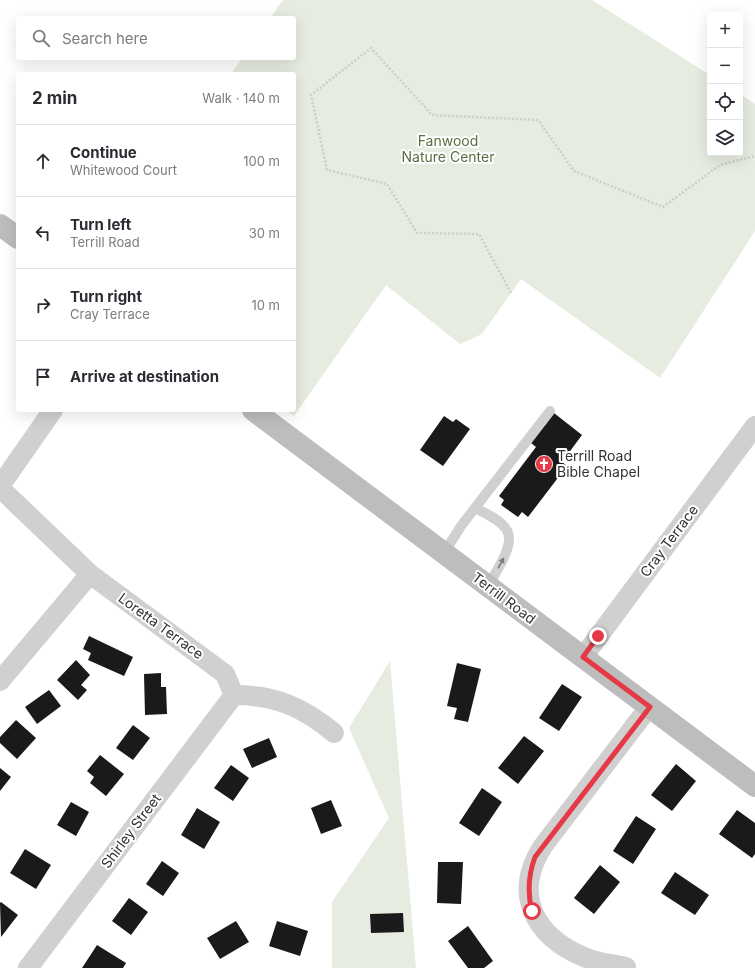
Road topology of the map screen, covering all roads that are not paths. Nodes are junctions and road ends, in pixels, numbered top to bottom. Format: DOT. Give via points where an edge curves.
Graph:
graph roads {
  1 [pos="0,225"];
  2 [pos="16,237"];
  3 [pos="550,411"];
  4 [pos="52,412"];
  5 [pos="256,412"];
  6 [pos="755,426"];
  7 [pos="0,487"];
  8 [pos="475,508"];
  9 [pos="444,553"];
  10 [pos="90,574"];
  11 [pos="488,586"];
  12 [pos="583,657"];
  13 [pos="0,682"];
  14 [pos="234,695"];
  15 [pos="650,707"];
  16 [pos="334,733"];
  17 [pos="753,780"];
  18 [pos="626,967"];
  19 [pos="28,968"];
  1 -- 2 [label="street"];
  3 -- 8 [label="lane"];
  4 -- 7 [label="street"];
  5 -- 9 [label="street, Terrill Road"];
  6 -- 12 [label="street, Cray Terrace"];
  7 -- 10 [label="street, Loretta Terrace"];
  8 -- 9 [label="lane"];
  11 -- 8 [label="lane, one-way" via="505,555 509,537 507,529"];
  9 -- 11 [label="street, Terrill Road"];
  10 -- 13 [label="street"];
  10 -- 14 [label="street, Loretta Terrace" via="225,674"];
  11 -- 12 [label="street, Terrill Road"];
  12 -- 15 [label="street, Terrill Road"];
  14 -- 16 [label="street" via="270,698 299,708"];
  14 -- 19 [label="street, Shirley Street"];
  15 -- 17 [label="street, Terrill Road"];
  15 -- 18 [label="street" via="535,857 528,884 532,911 547,934 559,944 585,958"];
}
